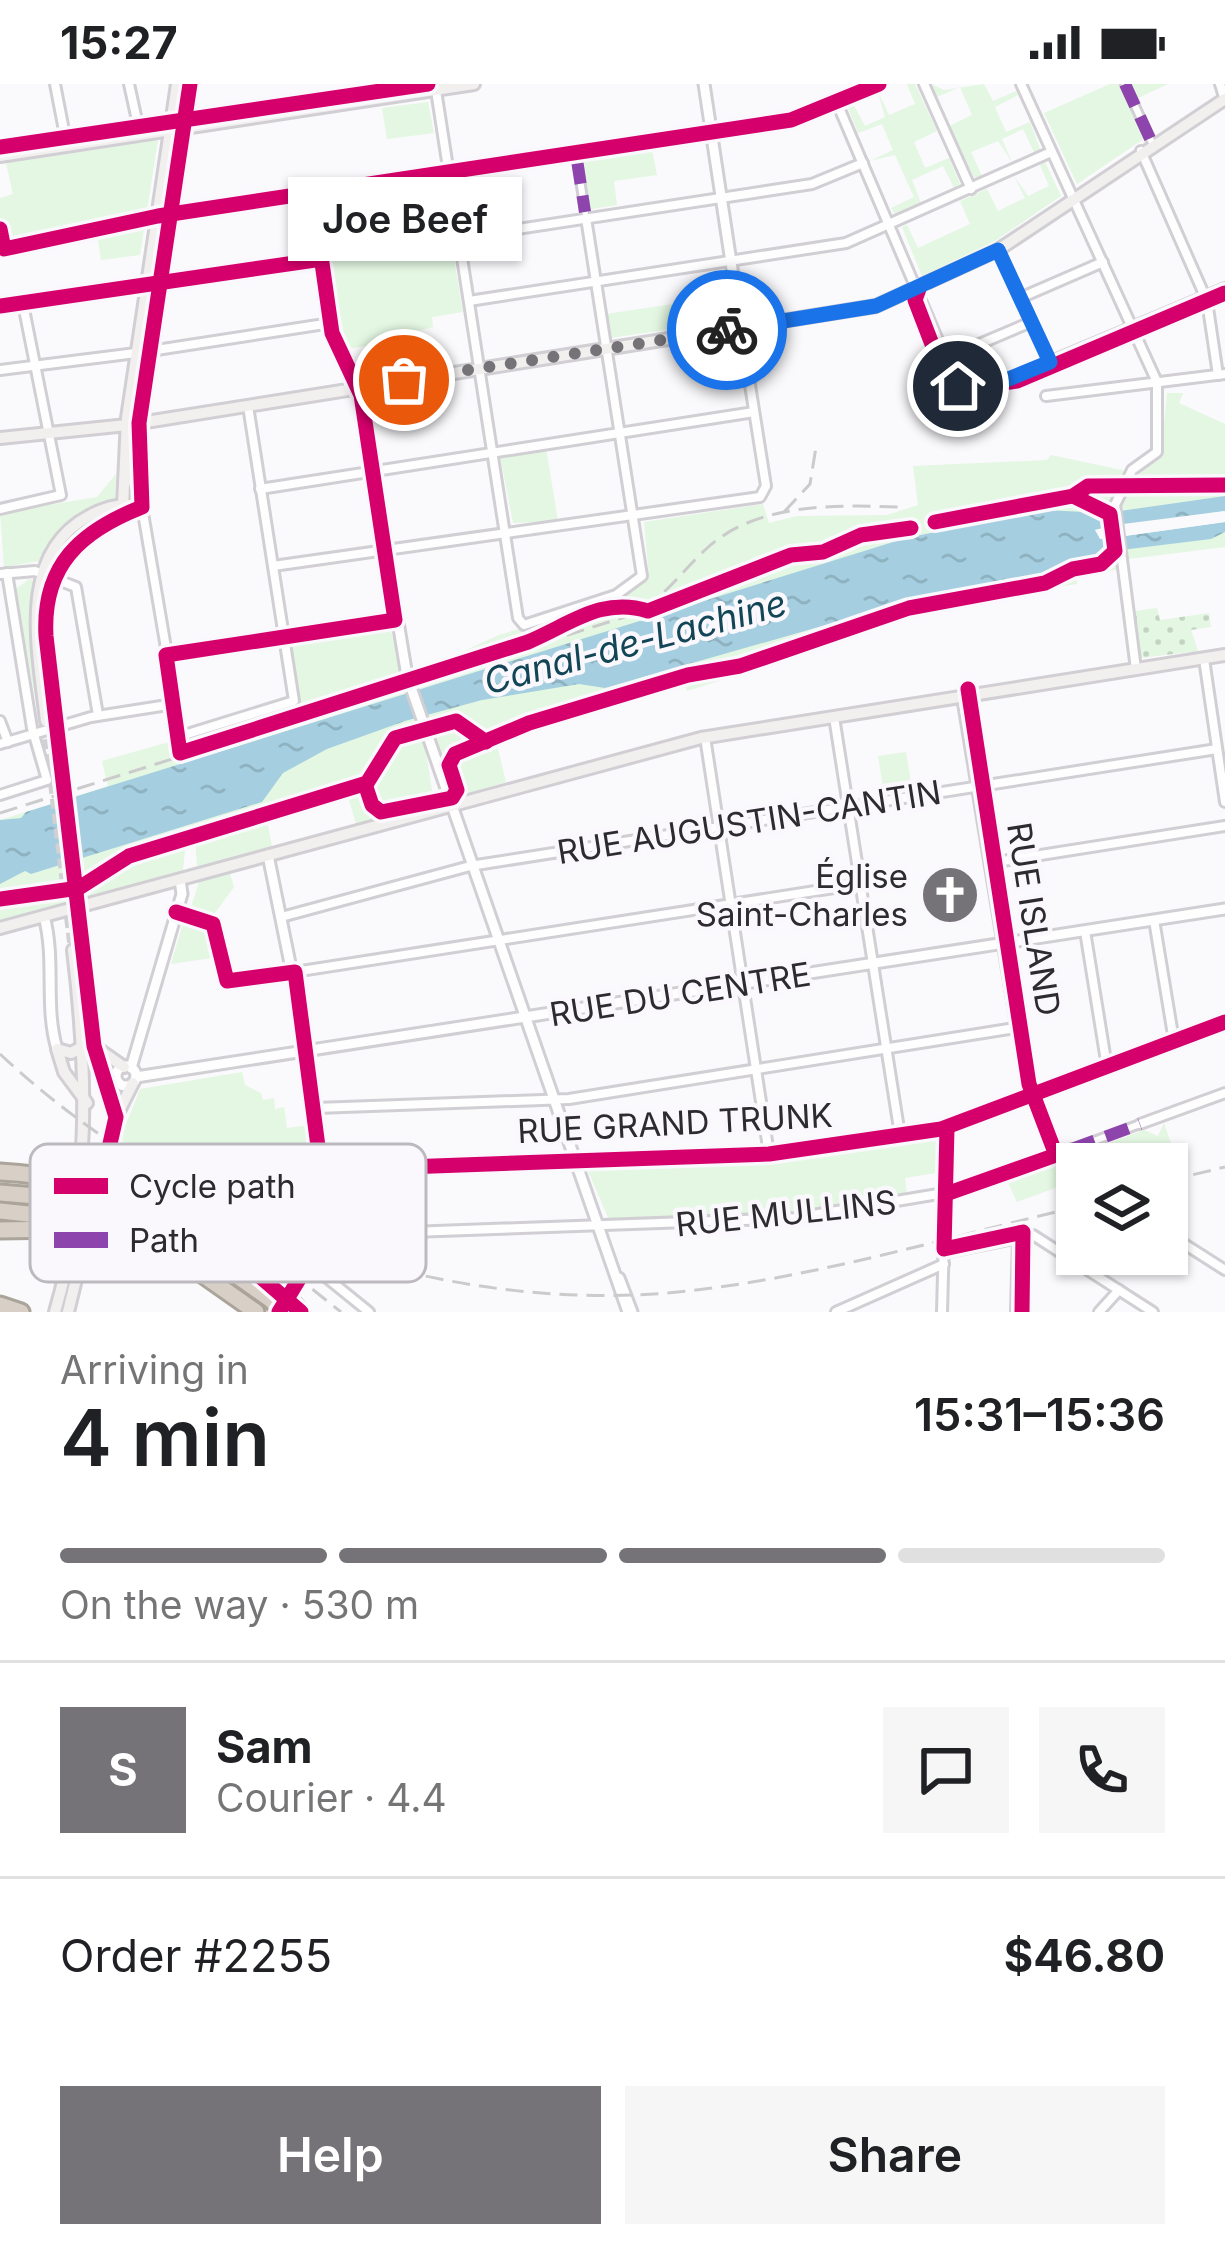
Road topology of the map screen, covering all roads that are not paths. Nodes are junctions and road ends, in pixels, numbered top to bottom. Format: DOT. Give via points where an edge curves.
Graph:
graph roads {
  1 [pos="55,84"];
  2 [pos="129,84"];
  3 [pos="178,84"];
  4 [pos="190,84"];
  5 [pos="474,84"];
  6 [pos="704,84"];
  7 [pos="879,84"];
  8 [pos="923,84"];
  9 [pos="1021,84"];
  10 [pos="1125,84"];
  11 [pos="1220,84"];
  12 [pos="435,87"];
  13 [pos="1225,99"];
  14 [pos="837,103"];
  15 [pos="177,129"];
  16 [pos="712,132"];
  17 [pos="140,134"];
  18 [pos="67,146"];
  19 [pos="1146,147"];
  20 [pos="1051,152"];
  21 [pos="0,156"];
  22 [pos="577,160"];
  23 [pos="863,163"];
  24 [pos="449,173"];
  25 [pos="971,188"];
  26 [pos="312,194"];
  27 [pos="721,197"];
  28 [pos="1073,198"];
  29 [pos="164,215"];
  30 [pos="585,215"];
  31 [pos="890,225"];
  32 [pos="459,238"];
  33 [pos="998,250"];
  34 [pos="322,259"];
  35 [pos="731,261"];
  36 [pos="1103,262"];
  37 [pos="595,282"];
  38 [pos="154,284"];
  39 [pos="1225,288"];
  40 [pos="919,289"];
  41 [pos="1204,296"];
  42 [pos="1020,298"];
  43 [pos="470,302"];
  44 [pos="23,304"];
  45 [pos="0,306"];
  46 [pos="1030,322"];
  47 [pos="331,323"];
  48 [pos="741,328"];
  49 [pos="1133,328"];
  50 [pos="607,349"];
  51 [pos="144,352"];
  52 [pos="944,359"];
  53 [pos="1050,362"];
  54 [pos="36,367"];
  55 [pos="480,368"];
  56 [pos="0,370"];
  57 [pos="1221,374"];
  58 [pos="1157,382"];
  59 [pos="359,387"];
  60 [pos="1046,396"];
  61 [pos="248,406"];
  62 [pos="754,412"];
  63 [pos="133,424"];
  64 [pos="620,432"];
  65 [pos="50,433"];
  66 [pos="0,438"];
  67 [pos="493,452"];
  68 [pos="128,462"];
  69 [pos="373,471"];
  70 [pos="260,489"];
  71 [pos="123,505"];
  72 [pos="142,507"];
  73 [pos="0,509"];
  74 [pos="633,518"];
  75 [pos="505,531"];
  76 [pos="385,549"];
  77 [pos="273,566"];
  78 [pos="4,573"];
  79 [pos="50,574"];
  80 [pos="395,620"];
  81 [pos="284,637"];
  82 [pos="166,655"];
  83 [pos="1225,655"];
  84 [pos="1204,658"];
  85 [pos="1136,669"];
  86 [pos="962,697"];
  87 [pos="173,704"];
  88 [pos="98,716"];
  89 [pos="833,717"];
  90 [pos="51,720"];
  91 [pos="0,721"];
  92 [pos="34,734"];
  93 [pos="705,737"];
  94 [pos="4,743"];
  95 [pos="1217,749"];
  96 [pos="977,786"];
  97 [pos="0,795"];
  98 [pos="1225,802"];
  99 [pos="449,806"];
  100 [pos="848,806"];
  101 [pos="1225,826"];
  102 [pos="717,827"];
  103 [pos="268,856"];
  104 [pos="991,863"];
  105 [pos="470,866"];
  106 [pos="180,880"];
  107 [pos="860,884"];
  108 [pos="730,904"];
  109 [pos="1225,909"];
  110 [pos="176,912"];
  111 [pos="44,916"];
  112 [pos="284,916"];
  113 [pos="1154,920"];
  114 [pos="0,928"];
  115 [pos="1084,931"];
  116 [pos="496,940"];
  117 [pos="1002,944"];
  118 [pos="78,950"];
  119 [pos="872,964"];
  120 [pos="295,972"];
  121 [pos="742,985"];
  122 [pos="524,1018"];
  123 [pos="1225,1022"];
  124 [pos="1015,1028"];
  125 [pos="1174,1041"];
  126 [pos="89,1046"];
  127 [pos="57,1049"];
  128 [pos="886,1049"];
  129 [pos="308,1052"];
  130 [pos="1107,1067"];
  131 [pos="124,1068"];
  132 [pos="755,1069"];
  133 [pos="1225,1093"];
  134 [pos="1028,1097"];
  135 [pos="554,1100"];
  136 [pos="87,1103"];
  137 [pos="316,1108"];
  138 [pos="116,1117"];
  139 [pos="1140,1124"];
  140 [pos="947,1128"];
  141 [pos="901,1135"];
  142 [pos="1088,1143"];
  143 [pos="84,1144"];
  144 [pos="110,1144"];
  145 [pos="320,1144"];
  146 [pos="769,1154"];
  147 [pos="1056,1155"];
  148 [pos="575,1161"];
  149 [pos="426,1166"];
  150 [pos="0,1172"];
  151 [pos="30,1177"];
  152 [pos="0,1193"];
  153 [pos="946,1194"];
  154 [pos="30,1196"];
  155 [pos="0,1211"];
  156 [pos="30,1217"];
  157 [pos="30,1227"];
  158 [pos="600,1227"];
  159 [pos="0,1230"];
  160 [pos="426,1231"];
  161 [pos="1018,1237"];
  162 [pos="1188,1246"];
  163 [pos="944,1253"];
  164 [pos="944,1264"];
  165 [pos="1225,1270"];
  166 [pos="61,1282"];
  167 [pos="76,1282"];
  168 [pos="216,1282"];
  169 [pos="250,1282"];
  170 [pos="260,1282"];
  171 [pos="333,1282"];
  172 [pos="1119,1290"];
  173 [pos="0,1305"];
  174 [pos="286,1306"];
  175 [pos="21,1312"];
  176 [pos="55,1312"];
  177 [pos="68,1312"];
  178 [pos="256,1312"];
  179 [pos="369,1312"];
  180 [pos="630,1312"];
  181 [pos="836,1312"];
  182 [pos="942,1312"];
  183 [pos="1016,1312"];
  184 [pos="1099,1312"];
  185 [pos="1153,1312"];
  1 -- 18 [label="street"];
  2 -- 17 [label="street"];
  3 -- 15 [label="main road"];
  4 -- 15 [label="main road"];
  5 -- 12 [label="main road"];
  6 -- 16 [label="street"];
  7 -- 14 [label="street"];
  8 -- 25 [label="street"];
  9 -- 20 [label="street"];
  10 -- 19 [label="street"];
  11 -- 13 [label="street"];
  12 -- 15 [label="main road"];
  12 -- 24 [label="street"];
  13 -- 19 [label="main road"];
  14 -- 16 [label="street"];
  14 -- 23 [label="street"];
  15 -- 17 [label="main road"];
  15 -- 29 [label="main road"];
  16 -- 24 [label="street"];
  16 -- 27 [label="street"];
  17 -- 18 [label="main road"];
  18 -- 21 [label="main road"];
  19 -- 28 [label="main road"];
  19 -- 41 [label="street"];
  20 -- 25 [label="street"];
  20 -- 28 [label="street"];
  22 -- 30 [label="street"];
  23 -- 27 [label="street" via="812,184"];
  23 -- 31 [label="street"];
  24 -- 26 [label="street"];
  24 -- 32 [label="street"];
  25 -- 31 [label="street"];
  26 -- 29 [label="street"];
  26 -- 34 [label="street"];
  27 -- 30 [label="street"];
  27 -- 35 [label="street"];
  28 -- 33 [label="main road"];
  28 -- 36 [label="street"];
  29 -- 38 [label="main road"];
  30 -- 32 [label="street"];
  30 -- 37 [label="street"];
  31 -- 35 [label="street" via="842,244"];
  31 -- 40 [label="street"];
  32 -- 43 [label="street"];
  33 -- 40 [label="main road"];
  33 -- 42 [label="street"];
  34 -- 38 [label="street"];
  34 -- 47 [label="street"];
  35 -- 37 [label="street"];
  35 -- 48 [label="street"];
  36 -- 42 [label="street"];
  36 -- 49 [label="street"];
  37 -- 43 [label="street"];
  37 -- 50 [label="street"];
  38 -- 44 [label="street"];
  38 -- 51 [label="main road"];
  39 -- 41 [label="street"];
  40 -- 48 [label="main road" via="866,308"];
  40 -- 52 [label="street"];
  41 -- 49 [label="street"];
  41 -- 57 [label="street"];
  42 -- 46 [label="street"];
  43 -- 55 [label="street"];
  44 -- 45 [label="street"];
  44 -- 54 [label="street"];
  46 -- 52 [label="street"];
  46 -- 53 [label="street"];
  47 -- 51 [label="street"];
  47 -- 59 [label="street"];
  48 -- 50 [label="main road"];
  48 -- 62 [label="street"];
  49 -- 53 [label="street"];
  49 -- 58 [label="street"];
  50 -- 55 [label="main road"];
  50 -- 64 [label="street"];
  51 -- 54 [label="street"];
  51 -- 63 [label="main road"];
  52 -- 53 [label="street" via="957,385 1006,380"];
  54 -- 56 [label="street"];
  54 -- 65 [label="street"];
  55 -- 59 [label="main road"];
  55 -- 67 [label="street"];
  57 -- 58 [label="street"];
  58 -- 60 [label="street"];
  58 -- 85 [label="street" via="1156,452 1132,470 1115,510"];
  59 -- 61 [label="main road"];
  59 -- 69 [label="street"];
  61 -- 63 [label="main road"];
  61 -- 70 [label="street"];
  62 -- 64 [label="street"];
  62 -- 74 [label="street" via="764,495"];
  63 -- 65 [label="main road"];
  63 -- 68 [label="main road"];
  63 -- 72 [label="main road"];
  64 -- 67 [label="street"];
  64 -- 74 [label="street"];
  65 -- 66 [label="main road"];
  65 -- 73 [label="street" via="59,498"];
  67 -- 69 [label="street"];
  67 -- 75 [label="street"];
  68 -- 71 [label="main road"];
  68 -- 72 [label="main road"];
  69 -- 70 [label="street"];
  69 -- 76 [label="street"];
  70 -- 77 [label="street"];
  71 -- 72 [label="main road"];
  71 -- 79 [label="main road" via="72,528"];
  72 -- 79 [label="main road" via="87,533"];
  72 -- 82 [label="street"];
  74 -- 75 [label="street"];
  74 -- 75 [label="street" via="641,577 616,595 525,625 518,622"];
  75 -- 76 [label="street"];
  76 -- 77 [label="street"];
  76 -- 80 [label="street"];
  77 -- 81 [label="street"];
  78 -- 79 [label="street"];
  78 -- 92 [label="street"];
  79 -- 88 [label="street" via="77,590"];
  79 -- 90 [label="main road"];
  80 -- 81 [label="street"];
  80 -- 99 [label="street"];
  81 -- 82 [label="street"];
  81 -- 87 [label="street" via="294,701 182,736"];
  82 -- 87 [label="street"];
  83 -- 84 [label="main road"];
  84 -- 85 [label="main road"];
  84 -- 95 [label="street"];
  85 -- 86 [label="main road"];
  86 -- 89 [label="main road"];
  86 -- 96 [label="street, RUE ISLAND"];
  87 -- 88 [label="street"];
  88 -- 92 [label="street"];
  89 -- 93 [label="main road"];
  89 -- 100 [label="street"];
  91 -- 94 [label="street"];
  92 -- 94 [label="street"];
  92 -- 97 [label="street" via="47,780"];
  93 -- 99 [label="main road"];
  93 -- 102 [label="street"];
  95 -- 96 [label="street, RUE AUGUSTIN-CANTIN"];
  95 -- 98 [label="street"];
  96 -- 100 [label="street, RUE AUGUSTIN-CANTIN"];
  96 -- 104 [label="street, RUE ISLAND"];
  99 -- 103 [label="main road"];
  99 -- 105 [label="street"];
  100 -- 102 [label="street, RUE AUGUSTIN-CANTIN"];
  100 -- 107 [label="street"];
  101 -- 104 [label="street"];
  102 -- 105 [label="street, RUE AUGUSTIN-CANTIN"];
  102 -- 108 [label="street"];
  103 -- 106 [label="main road"];
  103 -- 112 [label="street"];
  104 -- 117 [label="street, RUE ISLAND"];
  105 -- 112 [label="street, RUE AUGUSTIN-CANTIN"];
  105 -- 116 [label="street"];
  106 -- 110 [label="street"];
  106 -- 111 [label="main road"];
  107 -- 108 [label="street"];
  107 -- 119 [label="street"];
  108 -- 116 [label="street"];
  108 -- 121 [label="street"];
  109 -- 113 [label="street, RUE DU CENTRE"];
  110 -- 120 [label="street" via="214,926 226,981"];
  110 -- 131 [label="street"];
  111 -- 114 [label="main road"];
  111 -- 127 [label="street" via="54,954"];
  112 -- 120 [label="street"];
  113 -- 115 [label="street, RUE DU CENTRE"];
  113 -- 125 [label="street"];
  115 -- 117 [label="street, RUE DU CENTRE"];
  115 -- 130 [label="street"];
  116 -- 120 [label="street"];
  116 -- 122 [label="street"];
  117 -- 119 [label="street, RUE DU CENTRE"];
  117 -- 124 [label="street, RUE ISLAND"];
  118 -- 126 [label="main road"];
  119 -- 121 [label="street, RUE DU CENTRE"];
  119 -- 128 [label="street"];
  120 -- 129 [label="street"];
  121 -- 122 [label="street, RUE DU CENTRE"];
  121 -- 132 [label="street"];
  122 -- 129 [label="street, RUE DU CENTRE"];
  122 -- 135 [label="street"];
  123 -- 125 [label="street, RUE GRAND TRUNK"];
  124 -- 128 [label="street"];
  124 -- 134 [label="street, RUE ISLAND"];
  125 -- 130 [label="street, RUE GRAND TRUNK"];
  126 -- 127 [label="main road"];
  126 -- 131 [label="main road"];
  126 -- 136 [label="main road"];
  126 -- 138 [label="main road"];
  127 -- 136 [label="main road"];
  128 -- 132 [label="street"];
  128 -- 141 [label="street"];
  129 -- 131 [label="street, RUE DU CENTRE"];
  129 -- 137 [label="street"];
  130 -- 134 [label="street, RUE GRAND TRUNK"];
  131 -- 138 [label="main road"];
  132 -- 135 [label="street"];
  132 -- 146 [label="street"];
  133 -- 139 [label="street, RUE MULLINS"];
  134 -- 140 [label="street, RUE GRAND TRUNK"];
  135 -- 137 [label="street"];
  135 -- 148 [label="street"];
  136 -- 143 [label="main road"];
  137 -- 145 [label="street"];
  138 -- 144 [label="main road"];
  139 -- 142 [label="street, RUE MULLINS"];
  140 -- 141 [label="street, RUE GRAND TRUNK"];
  140 -- 153 [label="street"];
  141 -- 146 [label="street, RUE GRAND TRUNK"];
  146 -- 148 [label="street, RUE GRAND TRUNK"];
  147 -- 153 [label="street, RUE MULLINS"];
  148 -- 149 [label="street, RUE GRAND TRUNK"];
  148 -- 158 [label="street"];
  150 -- 151 [label="highway"];
  152 -- 154 [label="highway, bridge"];
  153 -- 158 [label="street, RUE MULLINS" via="795,1218"];
  153 -- 163 [label="street"];
  155 -- 156 [label="highway"];
  157 -- 159 [label="highway"];
  158 -- 160 [label="street, RUE MULLINS"];
  158 -- 180 [label="street"];
  161 -- 163 [label="street"];
  161 -- 172 [label="street" via="1036,1237"];
  161 -- 183 [label="street"];
  162 -- 165 [label="street"];
  163 -- 164 [label="street"];
  164 -- 181 [label="street"];
  164 -- 182 [label="street"];
  166 -- 176 [label="main road"];
  167 -- 177 [label="main road"];
  168 -- 178 [label="highway"];
  169 -- 174 [label="highway, bridge"];
  170 -- 174 [label="highway"];
  171 -- 179 [label="street"];
  172 -- 184 [label="street"];
  172 -- 185 [label="street"];
  173 -- 175 [label="highway"];
}
